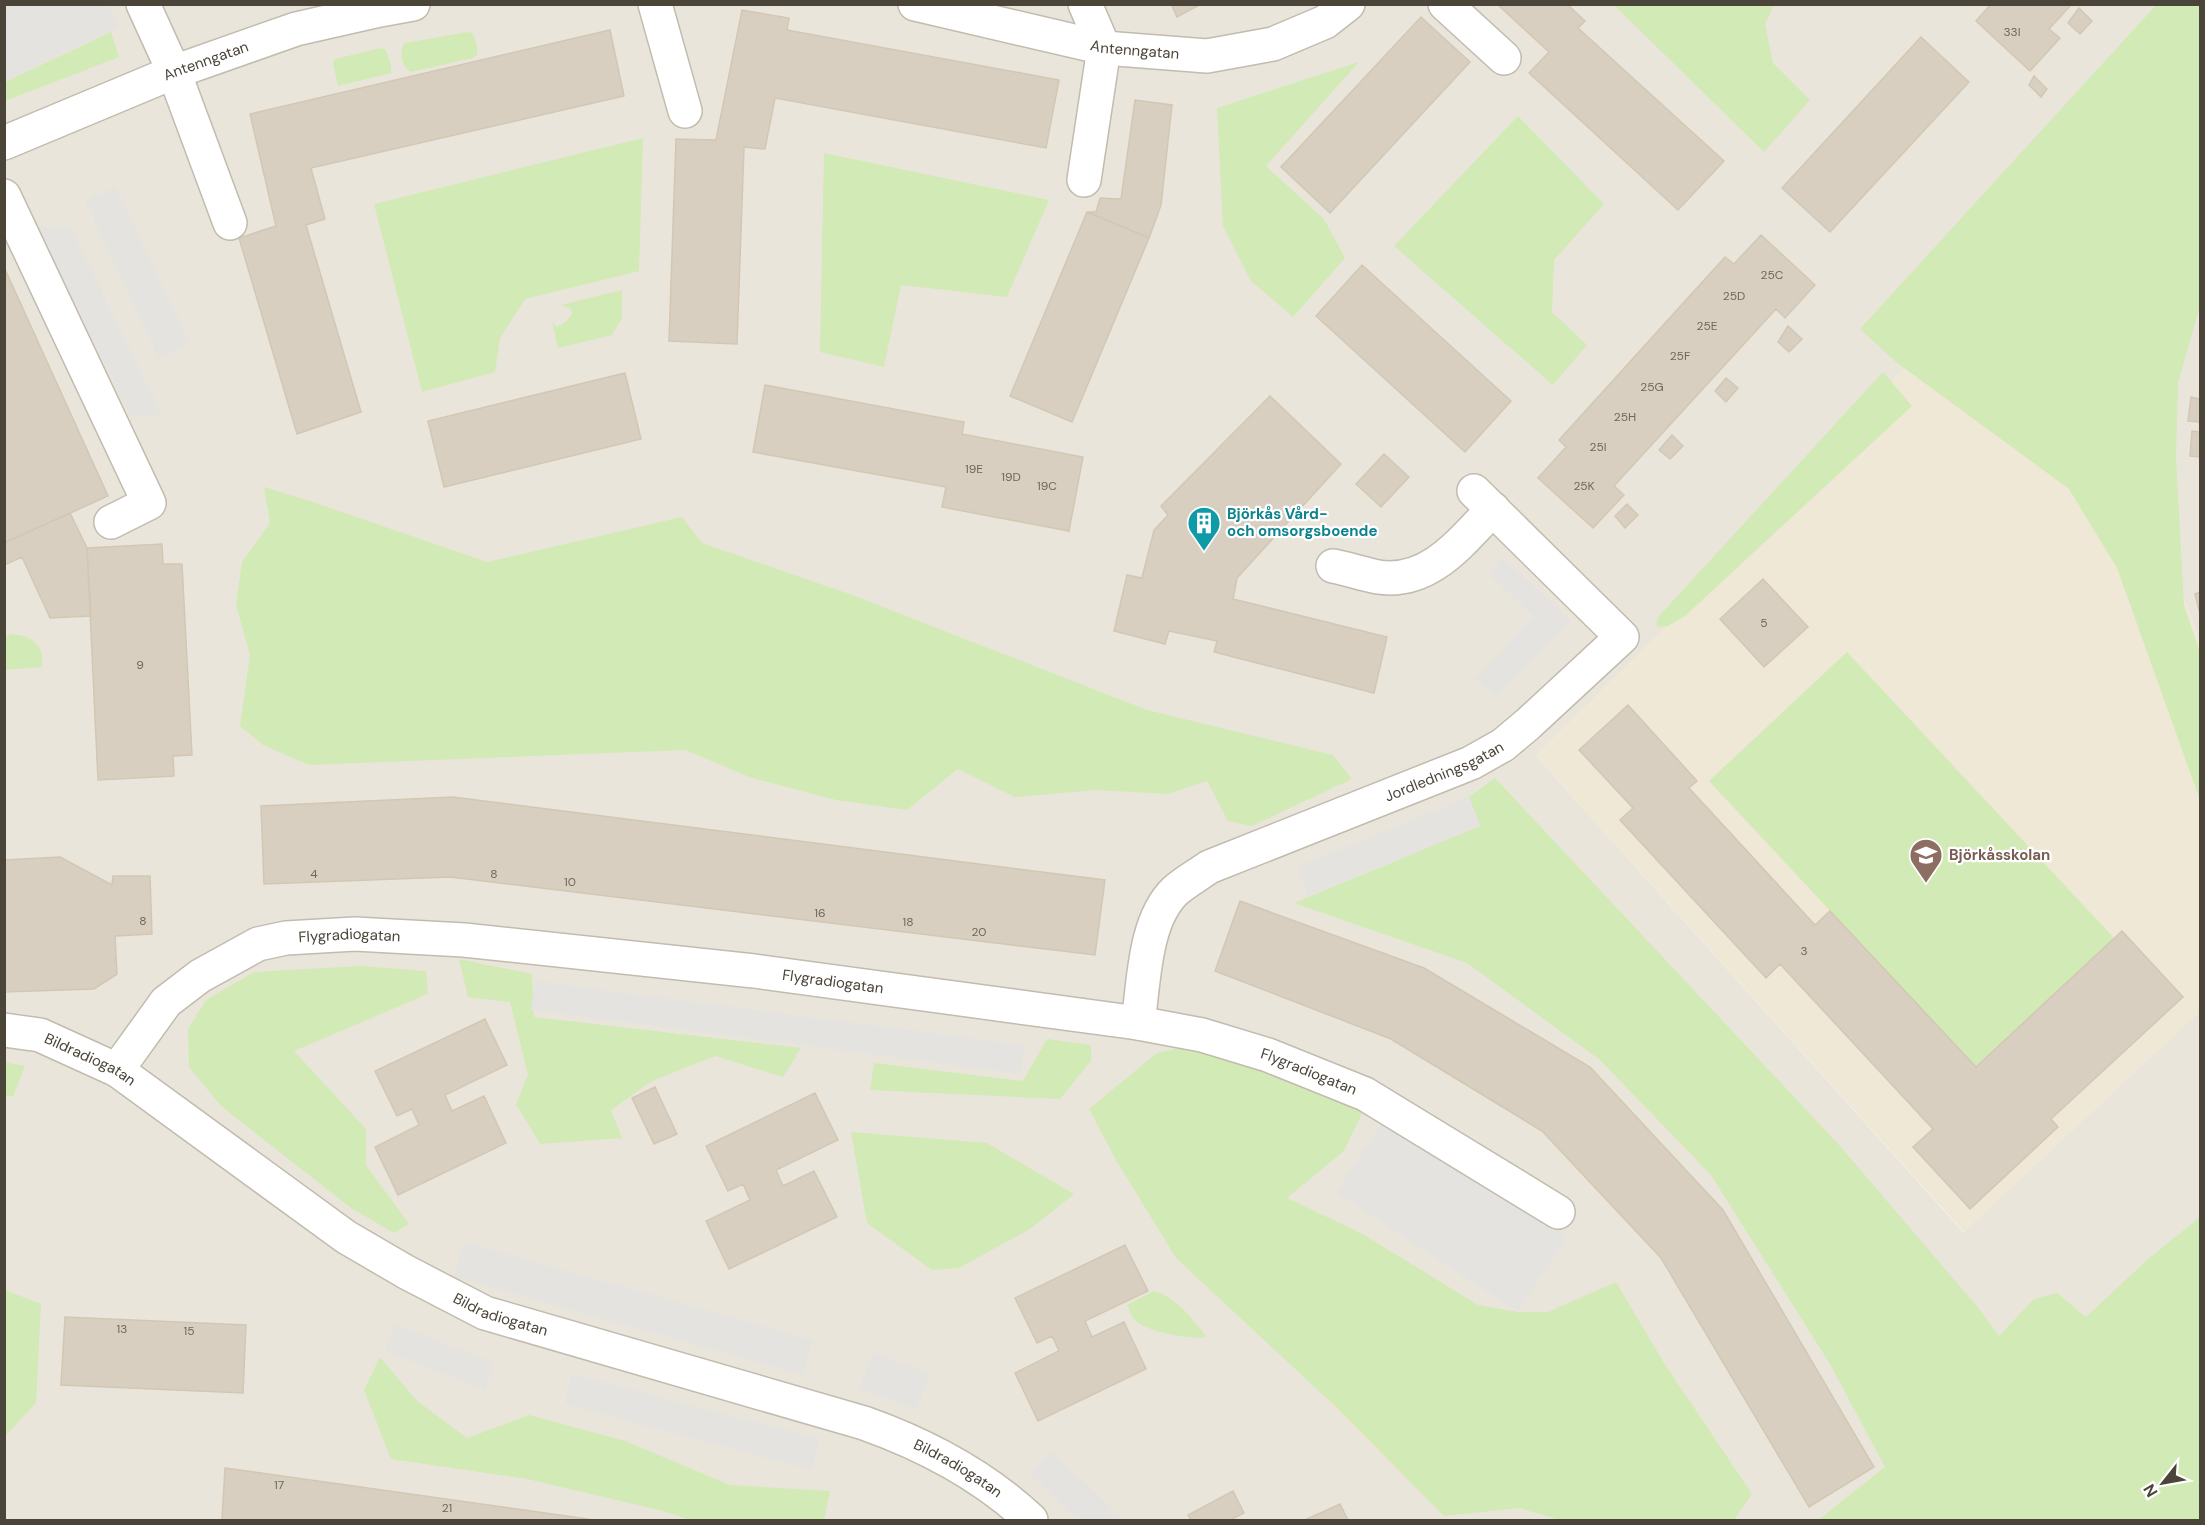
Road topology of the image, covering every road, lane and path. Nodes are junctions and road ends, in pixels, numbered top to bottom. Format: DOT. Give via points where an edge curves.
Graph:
graph roads {
  1 [pos="143,4"];
  2 [pos="413,4"];
  3 [pos="656,4"];
  4 [pos="915,4"];
  5 [pos="1085,4"];
  6 [pos="1445,4"];
  7 [pos="379,7"];
  8 [pos="1330,10"];
  9 [pos="1104,48"];
  10 [pos="1504,58"];
  11 [pos="174,72"];
  12 [pos="685,111"];
  13 [pos="4,143"];
  14 [pos="1084,180"];
  15 [pos="4,196"];
  16 [pos="230,223"];
  17 [pos="111,522"];
  18 [pos="1333,566"];
  19 [pos="1138,1023"];
  20 [pos="4,1030"];
  21 [pos="117,1070"];
  22 [pos="1558,1212"];
  23 [pos="1032,1521"];
  1 -- 11 [label="street"];
  2 -- 7 [label="street, Antenngatan"];
  3 -- 12 [label="street"];
  4 -- 9 [label="street, Antenngatan"];
  5 -- 9 [label="street"];
  6 -- 10 [label="street"];
  7 -- 11 [label="street, Antenngatan" via="296,29"];
  8 -- 9 [label="street, Antenngatan" via="1273,44 1208,56"];
  9 -- 14 [label="street"];
  11 -- 13 [label="street, Antenngatan"];
  11 -- 16 [label="street"];
  15 -- 17 [label="street" via="149,503"];
  18 -- 19 [label="street, Jordledningsgatan" via="1381,577 1418,574 1450,554 1483,500 1622,637 1503,745 1471,763 1209,867 1175,892 1160,912 1152,932"];
  19 -- 21 [label="street, Flygradiogatan" via="754,971 464,940 355,934 286,938 258,944 225,961 166,1002"];
  19 -- 22 [label="street, Flygradiogatan" via="1202,1035 1268,1055 1365,1094"];
  20 -- 21 [label="street, Bildradiogatan" via="40,1035"];
  21 -- 23 [label="street, Bildradiogatan" via="346,1237 485,1313 909,1439 1010,1500"];
}
